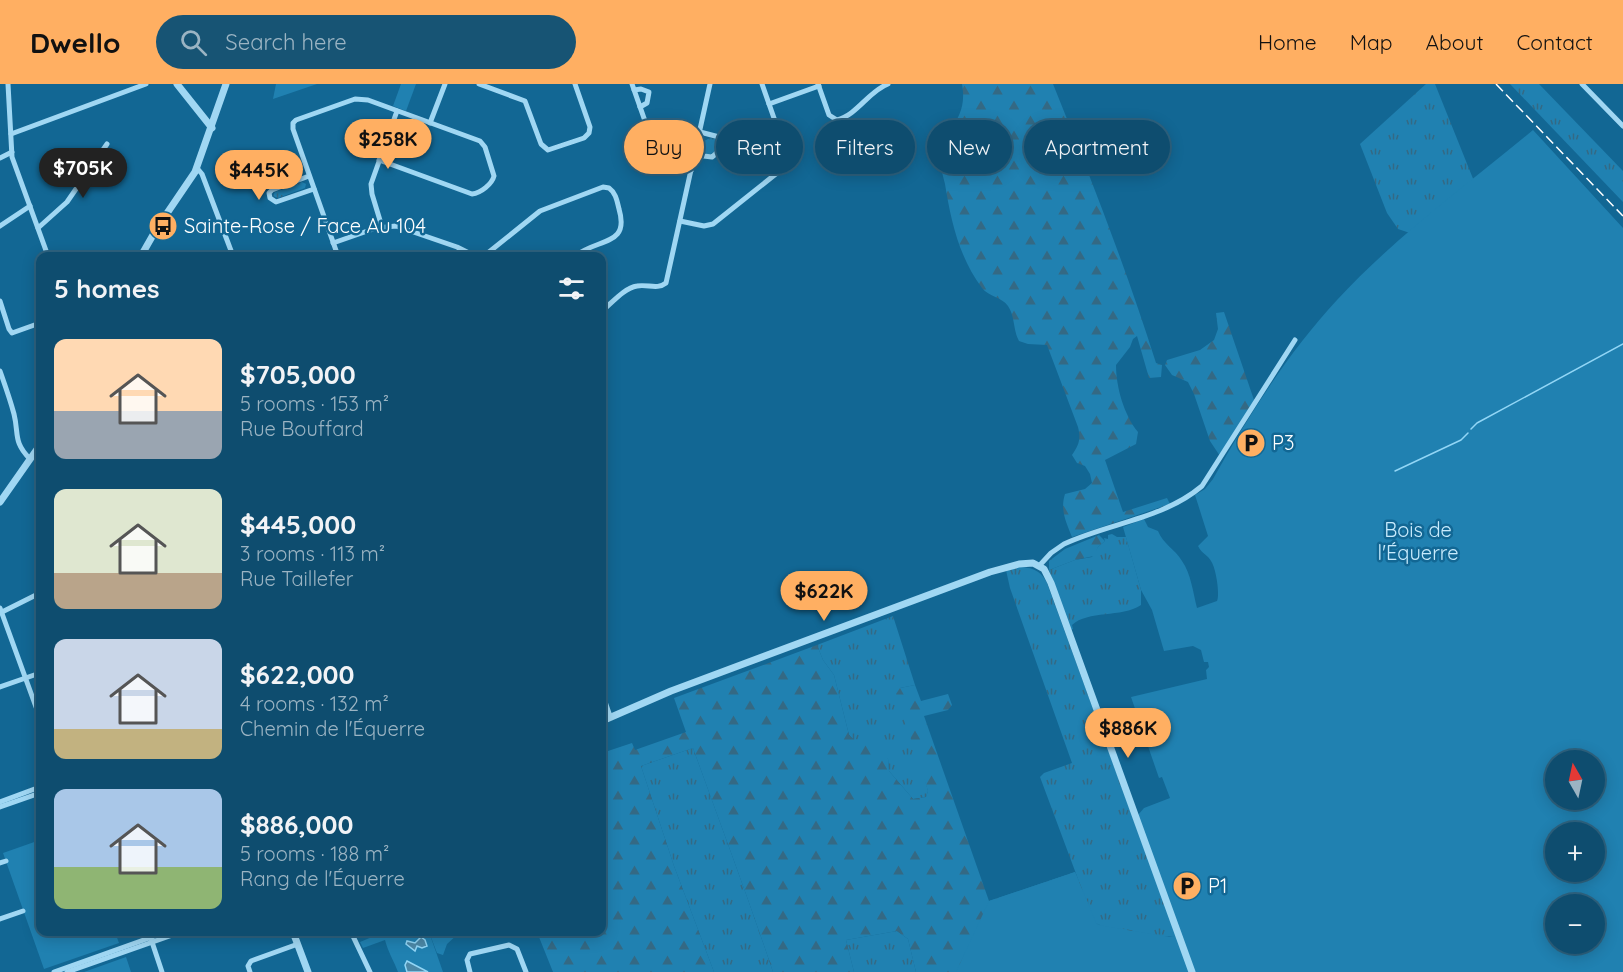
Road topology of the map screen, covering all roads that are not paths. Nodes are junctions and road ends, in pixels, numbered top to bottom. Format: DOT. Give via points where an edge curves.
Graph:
graph roads {
  1 [pos="8,84"];
  2 [pos="146,84"];
  3 [pos="177,84"];
  4 [pos="226,84"];
  5 [pos="445,84"];
  6 [pos="479,84"];
  7 [pos="575,84"];
  8 [pos="710,84"];
  9 [pos="762,84"];
  10 [pos="888,84"];
  11 [pos="1582,84"];
  12 [pos="818,85"];
  13 [pos="633,87"];
  14 [pos="876,87"];
  15 [pos="769,104"];
  16 [pos="640,107"];
  17 [pos="397,111"];
  18 [pos="645,120"];
  19 [pos="702,120"];
  20 [pos="430,123"];
  21 [pos="1623,126"];
  22 [pos="212,128"];
  23 [pos="704,133"];
  24 [pos="11,134"];
  25 [pos="107,144"];
  26 [pos="12,152"];
  27 [pos="704,156"];
  28 [pos="0,158"];
  29 [pos="379,160"];
  30 [pos="197,168"];
  31 [pos="690,174"];
  32 [pos="309,176"];
  33 [pos="314,189"];
  34 [pos="30,206"];
  35 [pos="680,221"];
  36 [pos="0,226"];
  37 [pos="382,227"];
  38 [pos="38,228"];
  39 [pos="333,243"];
  40 [pos="47,252"];
  41 [pos="143,252"];
  42 [pos="231,252"];
  43 [pos="337,252"];
  44 [pos="469,252"];
  45 [pos="489,252"];
  46 [pos="581,252"];
  47 [pos="0,301"];
  48 [pos="606,308"];
  49 [pos="36,324"];
  50 [pos="1295,339"];
  51 [pos="0,371"];
  52 [pos="36,451"];
  53 [pos="30,459"];
  54 [pos="0,502"];
  55 [pos="1039,566"];
  56 [pos="36,595"];
  57 [pos="1,610"];
  58 [pos="36,674"];
  59 [pos="26,678"];
  60 [pos="0,687"];
  61 [pos="606,704"];
  62 [pos="36,707"];
  63 [pos="610,716"];
  64 [pos="606,718"];
  65 [pos="36,788"];
  66 [pos="36,794"];
  67 [pos="0,802"];
  68 [pos="0,807"];
  69 [pos="23,911"];
  70 [pos="0,919"];
  71 [pos="158,936"];
  72 [pos="165,936"];
  73 [pos="295,936"];
  74 [pos="353,936"];
  75 [pos="151,940"];
  76 [pos="298,944"];
  77 [pos="54,972"];
  78 [pos="67,972"];
  79 [pos="162,972"];
  80 [pos="250,972"];
  81 [pos="308,972"];
  82 [pos="370,972"];
  83 [pos="470,972"];
  84 [pos="526,972"];
  85 [pos="1192,972"];
  1 -- 24 [label="street"];
  2 -- 24 [label="street"];
  3 -- 22 [label="street"];
  4 -- 22 [label="street"];
  5 -- 20 [label="street"];
  6 -- 7 [label="street" via="526,102 541,144 550,150 589,134"];
  8 -- 19 [label="street"];
  9 -- 15 [label="street"];
  10 -- 14 [label="street"];
  11 -- 21 [label="street"];
  12 -- 14 [label="street" via="829,115 837,120"];
  12 -- 15 [label="street"];
  13 -- 16 [label="street"];
  13 -- 16 [label="street" via="649,92 647,103"];
  15 -- 35 [label="street" via="787,165 711,225"];
  16 -- 18 [label="street"];
  17 -- 20 [label="street"];
  17 -- 29 [label="street"];
  17 -- 32 [label="street" via="357,99 294,121 292,129"];
  20 -- 29 [label="street" via="482,143 494,172 492,181 472,194"];
  22 -- 30 [label="street"];
  23 -- 27 [label="street" via="723,138 726,145 712,157"];
  24 -- 26 [label="street"];
  25 -- 38 [label="street" via="67,202"];
  26 -- 28 [label="street"];
  26 -- 34 [label="street"];
  29 -- 37 [label="street" via="371,189"];
  30 -- 41 [label="street"];
  30 -- 42 [label="street"];
  31 -- 35 [label="street"];
  32 -- 33 [label="street"];
  32 -- 33 [label="street" via="273,189 270,196 276,202"];
  33 -- 39 [label="street"];
  34 -- 36 [label="street"];
  34 -- 38 [label="street"];
  35 -- 48 [label="street" via="664,285 633,287"];
  37 -- 39 [label="street"];
  37 -- 44 [label="street" via="408,229"];
  38 -- 40 [label="street"];
  39 -- 43 [label="street"];
  45 -- 46 [label="street" via="543,209 603,187 611,188 622,219 621,230"];
  47 -- 49 [label="street" via="12,333"];
  50 -- 55 [label="street" via="1202,486 1166,508 1064,544"];
  51 -- 53 [label="street" via="14,414 17,440"];
  52 -- 53 [label="street"];
  53 -- 54 [label="street"];
  55 -- 63 [label="street" via="1019,564 975,577"];
  55 -- 85 [label="street" via="1053,589"];
  56 -- 57 [label="street"];
  57 -- 59 [label="street"];
  58 -- 59 [label="street"];
  59 -- 60 [label="street"];
  59 -- 62 [label="street"];
  61 -- 63 [label="street"];
  63 -- 64 [label="street"];
  65 -- 67 [label="street"];
  66 -- 68 [label="street"];
  69 -- 70 [label="street"];
  71 -- 75 [label="street"];
  72 -- 75 [label="street"];
  73 -- 76 [label="street"];
  74 -- 82 [label="street"];
  75 -- 77 [label="street"];
  75 -- 78 [label="street"];
  75 -- 79 [label="street"];
  76 -- 80 [label="street" via="251,961"];
  76 -- 81 [label="street"];
  83 -- 84 [label="street" via="470,954 511,945 518,951"];
}
